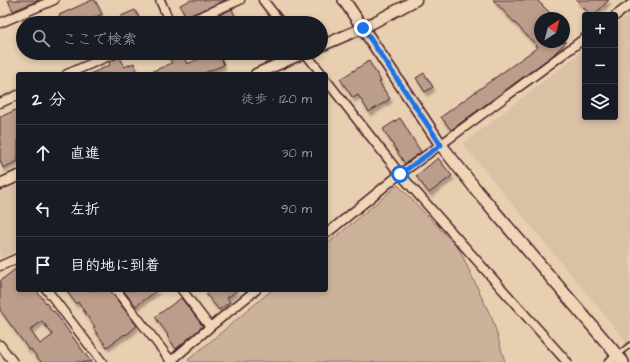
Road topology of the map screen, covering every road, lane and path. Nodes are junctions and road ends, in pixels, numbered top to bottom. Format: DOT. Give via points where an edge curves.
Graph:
graph roads {
  1 [pos="54,0"];
  2 [pos="160,0"];
  3 [pos="240,0"];
  4 [pos="263,0"];
  5 [pos="344,0"];
  6 [pos="416,0"];
  7 [pos="630,5"];
  8 [pos="618,14"];
  9 [pos="16,16"];
  10 [pos="16,16"];
  11 [pos="167,16"];
  12 [pos="202,16"];
  13 [pos="276,16"];
  14 [pos="0,23"];
  15 [pos="363,28"];
  16 [pos="582,40"];
  17 [pos="328,43"];
  18 [pos="100,60"];
  19 [pos="289,60"];
  20 [pos="311,60"];
  21 [pos="72,72"];
  22 [pos="261,72"];
  23 [pos="320,72"];
  24 [pos="328,83"];
  25 [pos="16,96"];
  26 [pos="0,103"];
  27 [pos="441,145"];
  28 [pos="400,174"];
  29 [pos="16,177"];
  30 [pos="0,184"];
  31 [pos="328,232"];
  32 [pos="16,259"];
  33 [pos="0,266"];
  34 [pos="50,292"];
  35 [pos="118,292"];
  36 [pos="184,292"];
  37 [pos="254,292"];
  38 [pos="210,327"];
  39 [pos="0,345"];
  40 [pos="630,345"];
  41 [pos="616,360"];
  42 [pos="170,361"];
  43 [pos="13,362"];
  44 [pos="102,362"];
  45 [pos="567,362"];
  1 -- 10 [label="street"];
  2 -- 11 [label="street"];
  3 -- 12 [label="street"];
  4 -- 13 [label="street"];
  5 -- 15 [label="main road"];
  6 -- 15 [label="street"];
  7 -- 8 [label="street"];
  9 -- 14 [label="street"];
  15 -- 17 [label="street"];
  15 -- 27 [label="main road"];
  16 -- 27 [label="street"];
  18 -- 21 [label="street"];
  19 -- 22 [label="street"];
  20 -- 23 [label="street"];
  24 -- 28 [label="street"];
  25 -- 26 [label="street"];
  27 -- 28 [label="street"];
  27 -- 41 [label="main road"];
  28 -- 31 [label="street"];
  28 -- 45 [label="street"];
  29 -- 30 [label="street"];
  32 -- 33 [label="street"];
  34 -- 44 [label="street"];
  35 -- 42 [label="street"];
  36 -- 38 [label="street"];
  37 -- 38 [label="street"];
  38 -- 42 [label="street"];
  39 -- 43 [label="street"];
  40 -- 41 [label="lane"];
}
